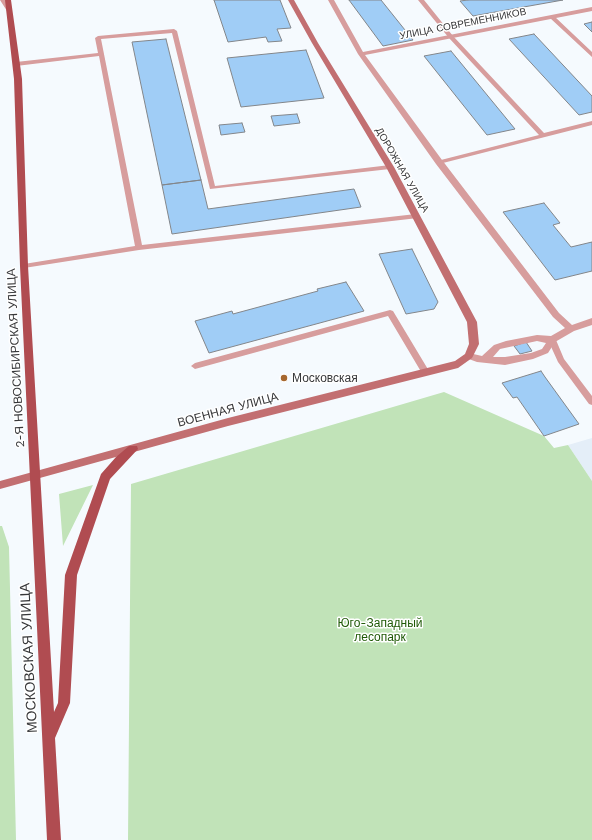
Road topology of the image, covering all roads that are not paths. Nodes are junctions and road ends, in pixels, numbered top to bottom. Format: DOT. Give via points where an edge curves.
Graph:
graph roads {
  1 [pos="2,0"];
  2 [pos="8,0"];
  3 [pos="291,0"];
  4 [pos="332,0"];
  5 [pos="420,0"];
  6 [pos="592,9"];
  7 [pos="9,10"];
  8 [pos="552,17"];
  9 [pos="451,37"];
  10 [pos="101,54"];
  11 [pos="361,54"];
  12 [pos="592,55"];
  13 [pos="16,64"];
  14 [pos="592,123"];
  15 [pos="543,136"];
  16 [pos="439,162"];
  17 [pos="390,167"];
  18 [pos="416,216"];
  19 [pos="139,248"];
  20 [pos="24,266"];
  21 [pos="592,321"];
  22 [pos="571,330"];
  23 [pos="552,340"];
  24 [pos="469,356"];
  25 [pos="485,359"];
  26 [pos="194,366"];
  27 [pos="426,373"];
  28 [pos="592,402"];
  29 [pos="133,449"];
  30 [pos="36,475"];
  31 [pos="0,485"];
  32 [pos="49,738"];
  33 [pos="54,840"];
  1 -- 7 [label="street"];
  2 -- 7 [label="main road, 2-Я НОВОСИБИРСКАЯ УЛИЦА"];
  3 -- 17 [label="street, ДОРОЖНАЯ УЛИЦА" via="314,43"];
  4 -- 11 [label="street"];
  5 -- 9 [label="lane"];
  6 -- 8 [label="street, УЛИЦА СОВРЕМЕННИКОВ"];
  7 -- 13 [label="main road, 2-Я НОВОСИБИРСКАЯ УЛИЦА"];
  8 -- 9 [label="street, УЛИЦА СОВРЕМЕННИКОВ"];
  8 -- 12 [label="lane"];
  9 -- 11 [label="street, УЛИЦА СОВРЕМЕННИКОВ"];
  9 -- 15 [label="lane"];
  10 -- 13 [label="lane"];
  10 -- 17 [label="lane" via="98,38 174,31 212,188"];
  10 -- 19 [label="lane"];
  11 -- 16 [label="street"];
  13 -- 20 [label="main road, 2-Я НОВОСИБИРСКАЯ УЛИЦА"];
  14 -- 15 [label="lane"];
  15 -- 16 [label="lane"];
  16 -- 22 [label="street" via="556,315"];
  17 -- 18 [label="street, ДОРОЖНАЯ УЛИЦА"];
  18 -- 19 [label="lane"];
  18 -- 24 [label="street, ДОРОЖНАЯ УЛИЦА" via="472,322 474,344"];
  19 -- 20 [label="lane"];
  20 -- 30 [label="main road, 2-Я НОВОСИБИРСКАЯ УЛИЦА"];
  21 -- 22 [label="street"];
  22 -- 23 [label="street"];
  23 -- 25 [label="street" via="519,340 497,347"];
  23 -- 25 [label="street" via="545,351 533,356 505,361"];
  23 -- 28 [label="lane" via="562,360"];
  24 -- 25 [label="street"];
  24 -- 27 [label="street, ВОЕННАЯ УЛИЦА" via="458,364"];
  26 -- 27 [label="lane" via="390,313"];
  27 -- 29 [label="street, ВОЕННАЯ УЛИЦА" via="228,422"];
  29 -- 30 [label="street, ВОЕННАЯ УЛИЦА"];
  29 -- 32 [label="main road" via="105,477 71,575 64,703"];
  30 -- 31 [label="street, ВОЕННАЯ УЛИЦА"];
  30 -- 32 [label="main road, МОСКОВСКАЯ УЛИЦА"];
  32 -- 33 [label="main road, МОСКОВСКАЯ УЛИЦА"];
}
